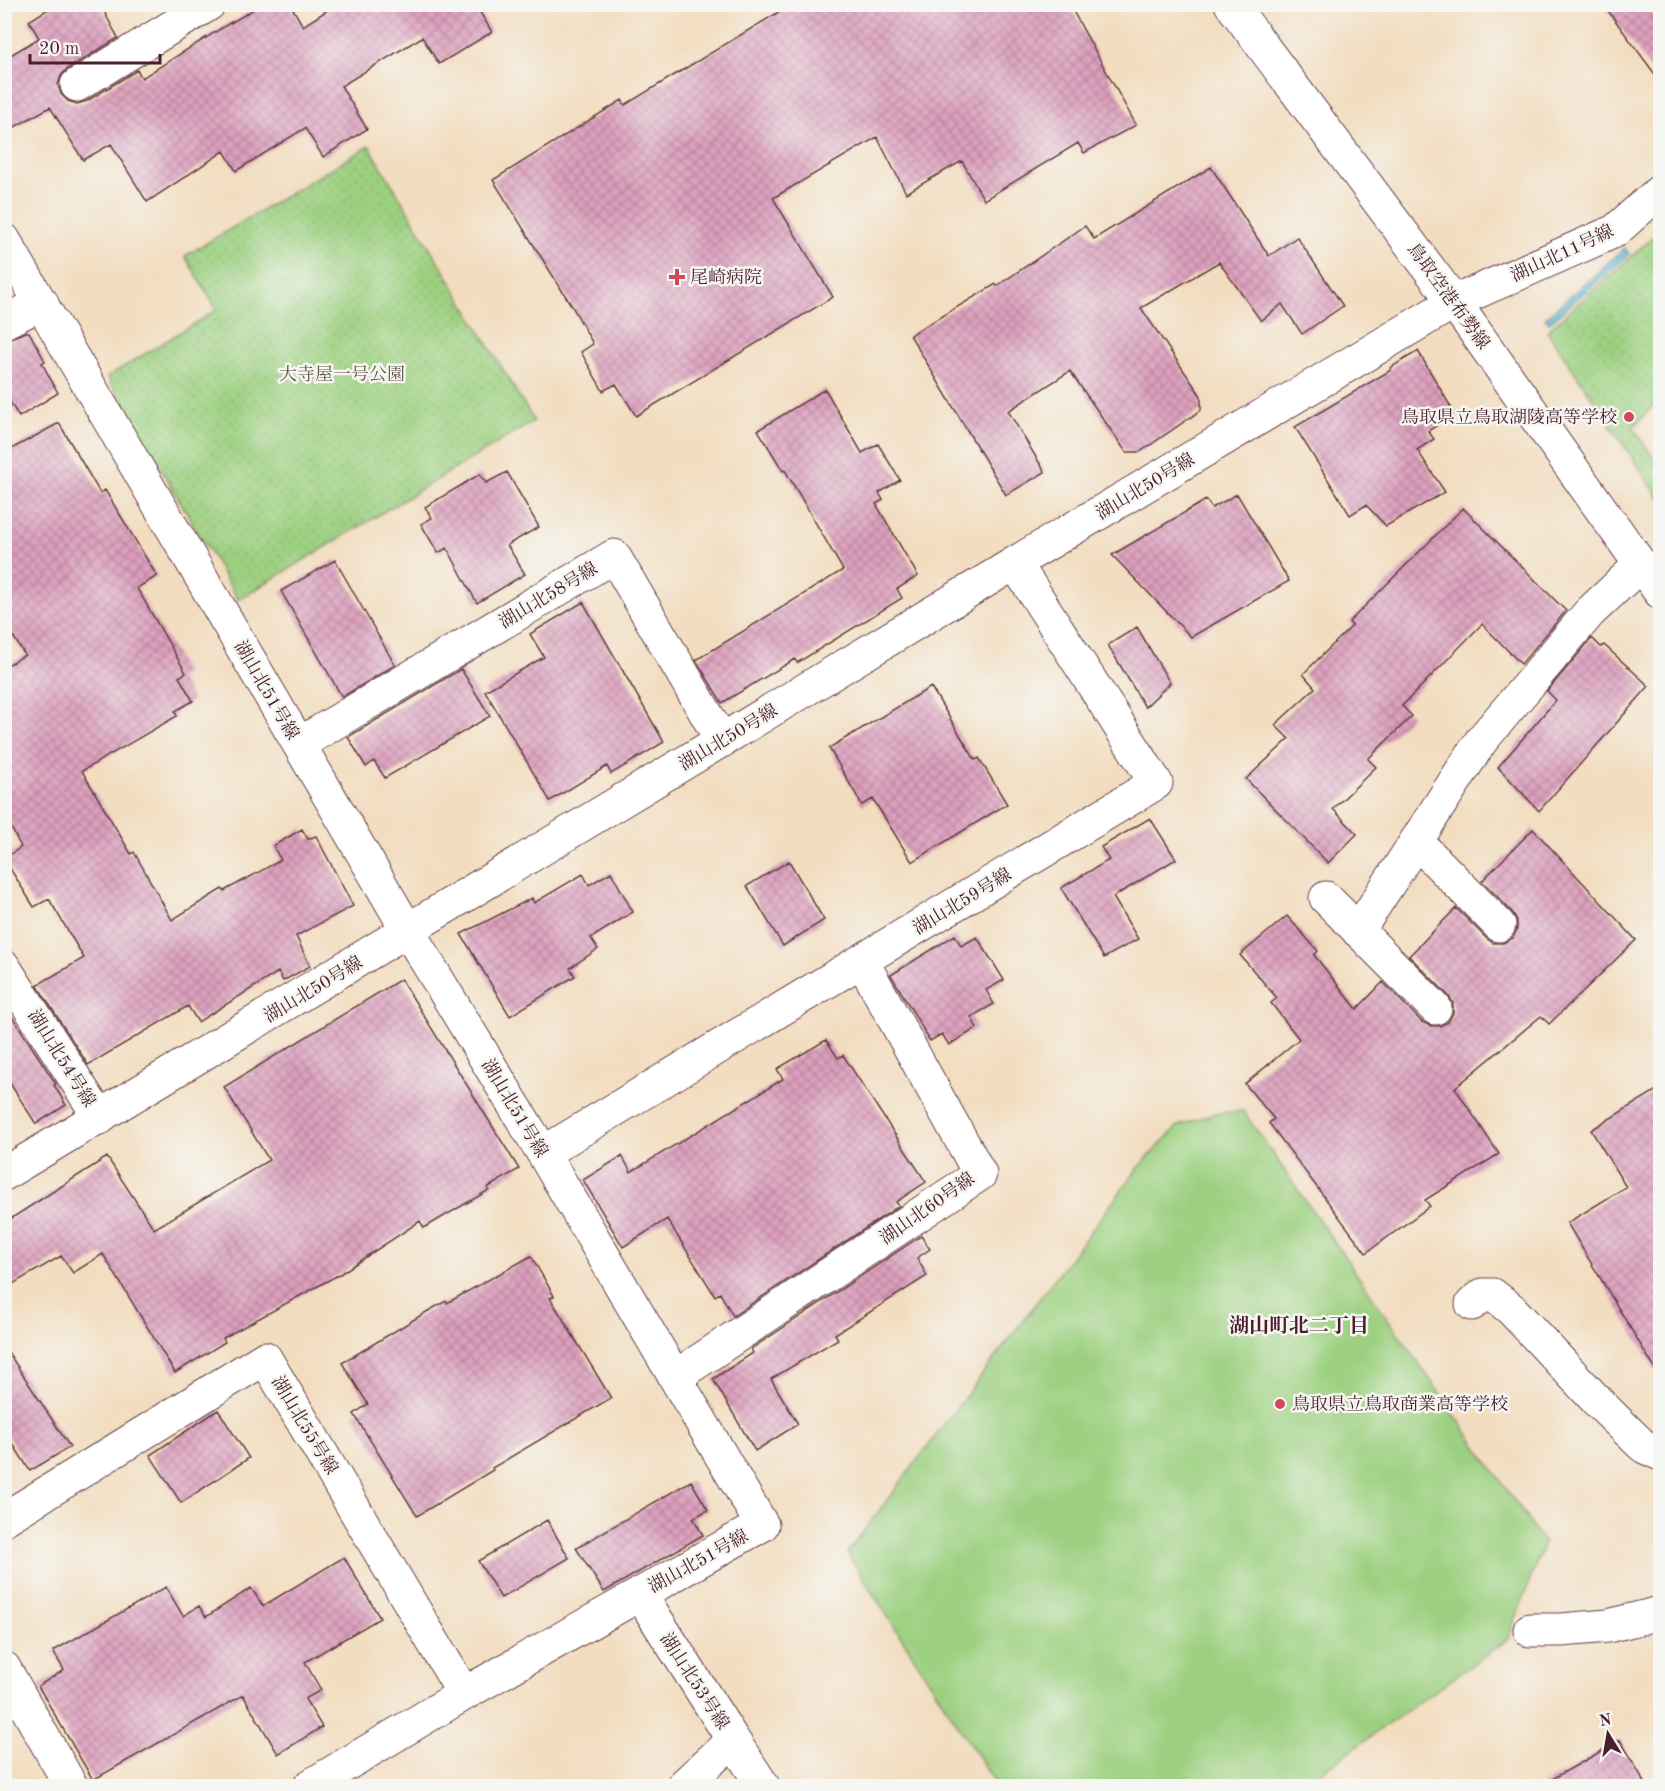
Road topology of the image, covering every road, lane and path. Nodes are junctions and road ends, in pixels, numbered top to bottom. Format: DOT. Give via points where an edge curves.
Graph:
graph roads {
  1 [pos="209,4"];
  2 [pos="1231,4"];
  3 [pos="77,85"];
  4 [pos="1660,191"];
  5 [pos="4,240"];
  6 [pos="1454,302"];
  7 [pos="42,303"];
  8 [pos="4,322"];
  9 [pos="1015,563"];
  10 [pos="1641,564"];
  11 [pos="1660,592"];
  12 [pos="722,741"];
  13 [pos="299,744"];
  14 [pos="1416,841"];
  15 [pos="1326,898"];
  16 [pos="1499,925"];
  17 [pos="408,931"];
  18 [pos="1358,931"];
  19 [pos="862,961"];
  20 [pos="4,967"];
  21 [pos="1435,1008"];
  22 [pos="100,1118"];
  23 [pos="543,1153"];
  24 [pos="4,1174"];
  25 [pos="1472,1304"];
  26 [pos="675,1377"];
  27 [pos="1660,1454"];
  28 [pos="4,1519"];
  29 [pos="640,1594"];
  30 [pos="1660,1613"];
  31 [pos="1530,1630"];
  32 [pos="4,1668"];
  33 [pos="464,1694"];
  34 [pos="733,1740"];
  35 [pos="71,1786"];
  36 [pos="310,1786"];
  37 [pos="683,1786"];
  38 [pos="763,1786"];
  1 -- 3 [label="street"];
  2 -- 6 [label="street, 鳥取空港布勢線"];
  4 -- 6 [label="street, 湖山北11号線" via="1615,231"];
  5 -- 7 [label="street, 湖山北51号線"];
  6 -- 9 [label="street, 湖山北50号線"];
  6 -- 10 [label="street, 鳥取空港布勢線"];
  7 -- 8 [label="street"];
  7 -- 13 [label="street, 湖山北51号線"];
  9 -- 12 [label="street, 湖山北50号線"];
  9 -- 19 [label="street, 湖山北59号線" via="1156,783"];
  10 -- 11 [label="street, 鳥取空港布勢線"];
  10 -- 14 [label="street" via="1589,613 1481,741"];
  12 -- 13 [label="street, 湖山北58号線" via="614,556"];
  12 -- 17 [label="street, 湖山北50号線"];
  13 -- 17 [label="street, 湖山北51号線"];
  14 -- 16 [label="street"];
  14 -- 18 [label="street"];
  15 -- 18 [label="street"];
  17 -- 22 [label="street, 湖山北50号線"];
  17 -- 23 [label="street, 湖山北51号線"];
  18 -- 21 [label="street"];
  19 -- 23 [label="street, 湖山北59号線"];
  19 -- 26 [label="street, 湖山北60号線" via="980,1174"];
  20 -- 22 [label="street, 湖山北54号線"];
  22 -- 24 [label="street, 湖山北50号線"];
  23 -- 26 [label="street, 湖山北51号線"];
  25 -- 27 [label="street" via="1483,1295 1493,1295 1642,1445"];
  26 -- 29 [label="street, 湖山北51号線" via="762,1526"];
  28 -- 33 [label="street, 湖山北55号線" via="265,1359"];
  29 -- 33 [label="street, 湖山北51号線"];
  29 -- 34 [label="street, 湖山北53号線"];
  30 -- 31 [label="street" via="1608,1626"];
  32 -- 35 [label="street"];
  33 -- 36 [label="street, 湖山北51号線"];
  34 -- 37 [label="street, 湖山北53号線"];
  34 -- 38 [label="street"];
}
